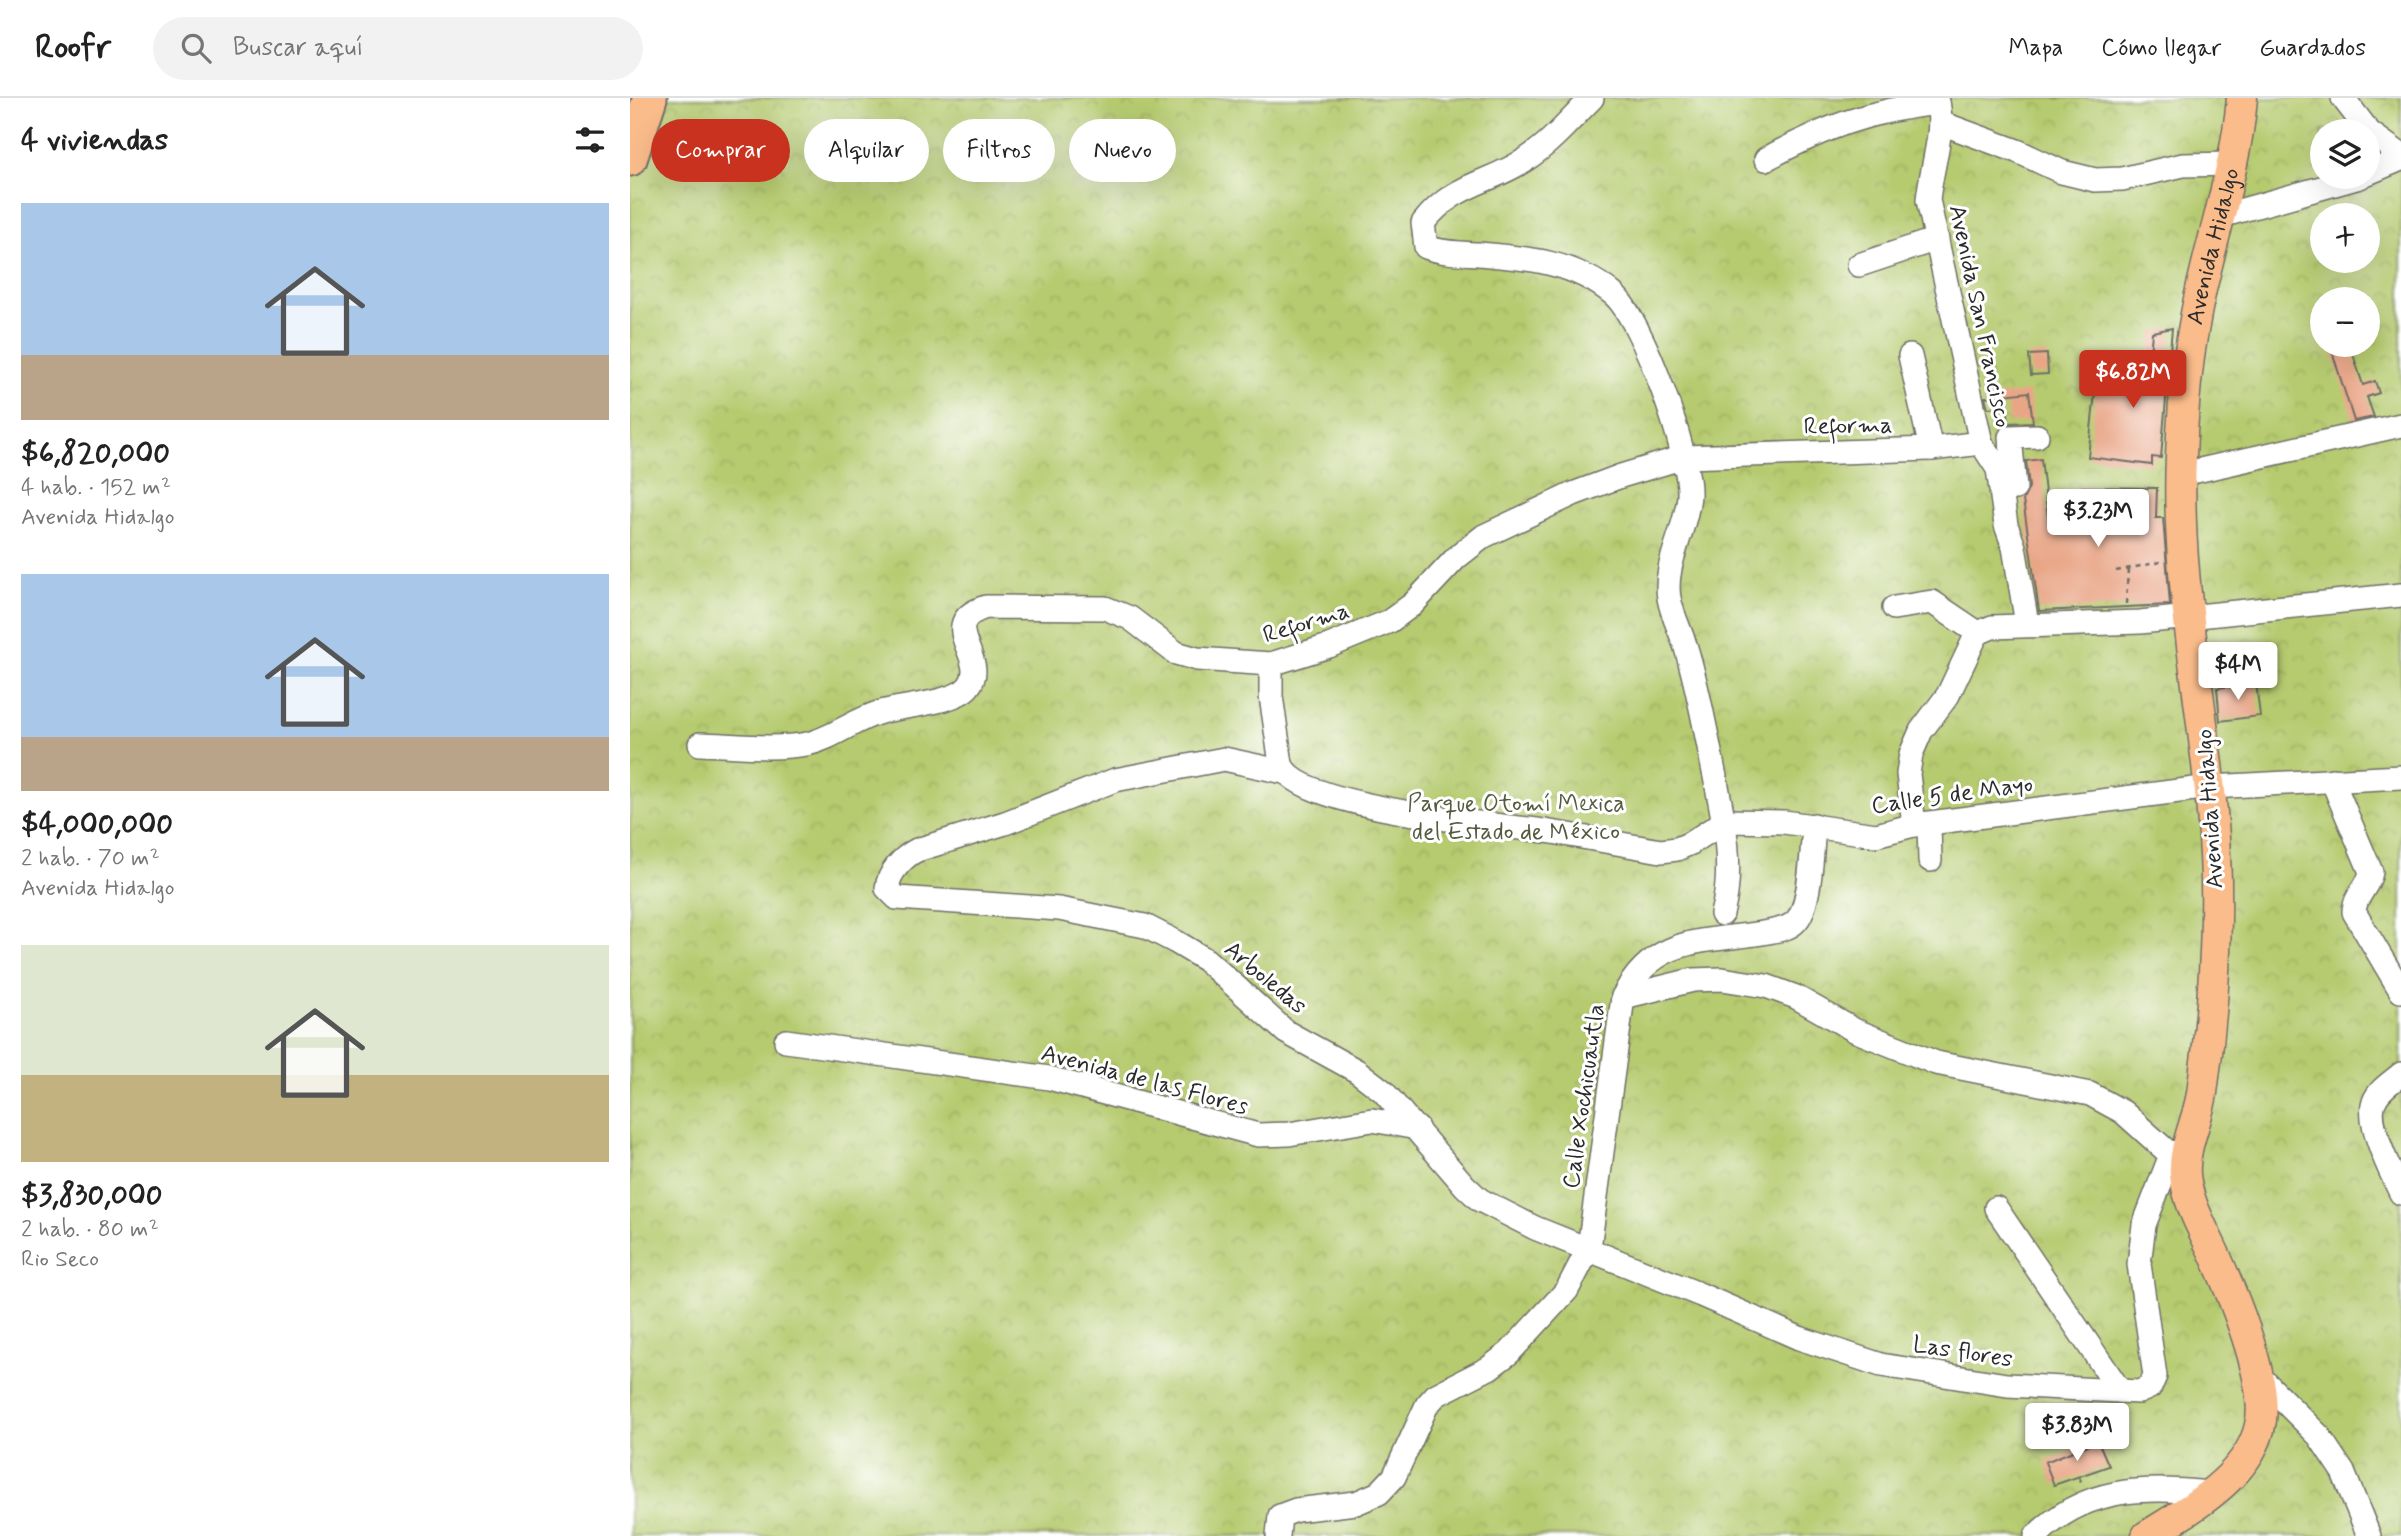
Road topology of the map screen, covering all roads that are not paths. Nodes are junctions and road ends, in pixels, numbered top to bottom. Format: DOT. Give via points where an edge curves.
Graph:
graph roads {
  1 [pos="650,98"];
  2 [pos="1592,98"];
  3 [pos="2242,98"];
  4 [pos="2343,98"];
  5 [pos="1939,108"];
  6 [pos="2401,157"];
  7 [pos="630,159"];
  8 [pos="1766,159"];
  9 [pos="2232,164"];
  10 [pos="2380,167"];
  11 [pos="2317,189"];
  12 [pos="2221,216"];
  13 [pos="1937,239"];
  14 [pos="1859,265"];
  15 [pos="1910,356"];
  16 [pos="2401,425"];
  17 [pos="2037,436"];
  18 [pos="1981,443"];
  19 [pos="1931,449"];
  20 [pos="1684,457"];
  21 [pos="2180,471"];
  22 [pos="2014,547"];
  23 [pos="2401,595"];
  24 [pos="1894,608"];
  25 [pos="2190,617"];
  26 [pos="2027,624"];
  27 [pos="1978,634"];
  28 [pos="1271,664"];
  29 [pos="700,744"];
  30 [pos="1284,772"];
  31 [pos="2401,777"];
  32 [pos="2332,780"];
  33 [pos="2210,787"];
  34 [pos="1725,821"];
  35 [pos="1814,825"];
  36 [pos="1922,825"];
  37 [pos="1930,860"];
  38 [pos="1722,914"];
  39 [pos="2401,991"];
  40 [pos="1623,997"];
  41 [pos="786,1041"];
  42 [pos="2401,1074"];
  43 [pos="1417,1128"];
  44 [pos="2179,1151"];
  45 [pos="2401,1193"];
  46 [pos="1996,1208"];
  47 [pos="1589,1248"];
  48 [pos="2257,1374"];
  49 [pos="2120,1391"];
  50 [pos="2209,1493"];
  51 [pos="1278,1536"];
  52 [pos="2036,1536"];
  53 [pos="2147,1536"];
  54 [pos="2369,1536"];
  1 -- 7 [label="highway"];
  2 -- 20 [label="street" via="1528,158 1446,200 1423,223 1426,247 1533,258 1567,267 1615,296 1653,367"];
  3 -- 9 [label="main road, Avenida Hidalgo"];
  4 -- 6 [label="street" via="2369,132"];
  5 -- 8 [label="street" via="1891,108 1845,120"];
  5 -- 9 [label="street" via="2062,172 2095,180 2122,179 2183,165"];
  5 -- 13 [label="street, Avenida San Francisco" via="1928,200"];
  6 -- 10 [label="street"];
  9 -- 12 [label="main road, Avenida Hidalgo"];
  11 -- 12 [label="street"];
  12 -- 21 [label="main road, Avenida Hidalgo" via="2191,342"];
  13 -- 14 [label="street"];
  13 -- 18 [label="street, Avenida San Francisco"];
  15 -- 19 [label="street"];
  16 -- 21 [label="street"];
  17 -- 22 [label="street" via="2010,437 2019,518"];
  18 -- 19 [label="street, Reforma"];
  18 -- 22 [label="street, Avenida San Francisco" via="1998,469"];
  19 -- 20 [label="street, Reforma"];
  20 -- 28 [label="street, Reforma" via="1573,494 1484,536 1390,621"];
  20 -- 34 [label="street" via="1687,512 1668,579 1669,599 1692,670"];
  21 -- 25 [label="main road, Avenida Hidalgo"];
  22 -- 26 [label="street, Avenida San Francisco"];
  23 -- 25 [label="street"];
  24 -- 27 [label="street" via="1933,602"];
  25 -- 26 [label="street"];
  25 -- 33 [label="main road, Avenida Hidalgo"];
  26 -- 27 [label="street" via="1992,627"];
  27 -- 36 [label="street" via="1948,695 1921,731 1911,754 1908,774"];
  28 -- 29 [label="street, Reforma" via="1197,659 1177,653 1130,618 1105,608 986,607 964,620 962,631 974,665 973,678 954,696 878,712 805,744"];
  28 -- 30 [label="street"];
  30 -- 34 [label="street" via="1325,793 1376,808 1661,851 1691,843"];
  30 -- 43 [label="street, Arboledas" via="1224,759 1115,780 1005,823 917,850 905,856 887,888 897,898 1059,909 1145,926 1206,960 1286,1032 1357,1071"];
  31 -- 32 [label="street, Calle 5 de Mayo"];
  32 -- 33 [label="street, Calle 5 de Mayo"];
  32 -- 39 [label="street" via="2371,872 2354,912"];
  33 -- 36 [label="street, Calle 5 de Mayo"];
  33 -- 44 [label="main road, Avenida Hidalgo" via="2216,920 2201,1098"];
  34 -- 35 [label="street, Calle 5 de Mayo"];
  34 -- 38 [label="street" via="1728,881"];
  35 -- 36 [label="street, Calle 5 de Mayo" via="1876,835"];
  35 -- 40 [label="street, Calle Xochicuautla" via="1805,901 1797,921 1771,932 1684,942 1633,977"];
  36 -- 37 [label="street"];
  40 -- 44 [label="street" via="1693,980 1766,986 1796,997 1854,1030 1936,1063 2090,1094"];
  40 -- 47 [label="street, Calle Xochicuautla"];
  41 -- 43 [label="street, Avenida de las Flores" via="1049,1078 1258,1135 1372,1121"];
  42 -- 45 [label="street" via="2380,1091 2371,1119"];
  43 -- 47 [label="street, Las flores" via="1473,1193 1535,1228"];
  44 -- 48 [label="main road, Avenida Hidalgo" via="2194,1212 2227,1287"];
  44 -- 49 [label="street, Las flores" via="2144,1225 2139,1264 2154,1382 2145,1390"];
  46 -- 49 [label="street"];
  47 -- 49 [label="street, Las flores" via="1799,1338 1881,1365 2007,1385"];
  47 -- 51 [label="street, Calle Xochicuautla" via="1567,1290 1509,1353 1436,1395 1427,1405 1394,1477 1379,1493 1356,1503 1280,1516"];
  48 -- 50 [label="main road, Avenida Hidalgo" via="2262,1404 2254,1444"];
  48 -- 54 [label="street" via="2319,1436 2343,1472"];
  50 -- 52 [label="street" via="2112,1492 2076,1506"];
  50 -- 53 [label="main road, Avenida Hidalgo"];
}
